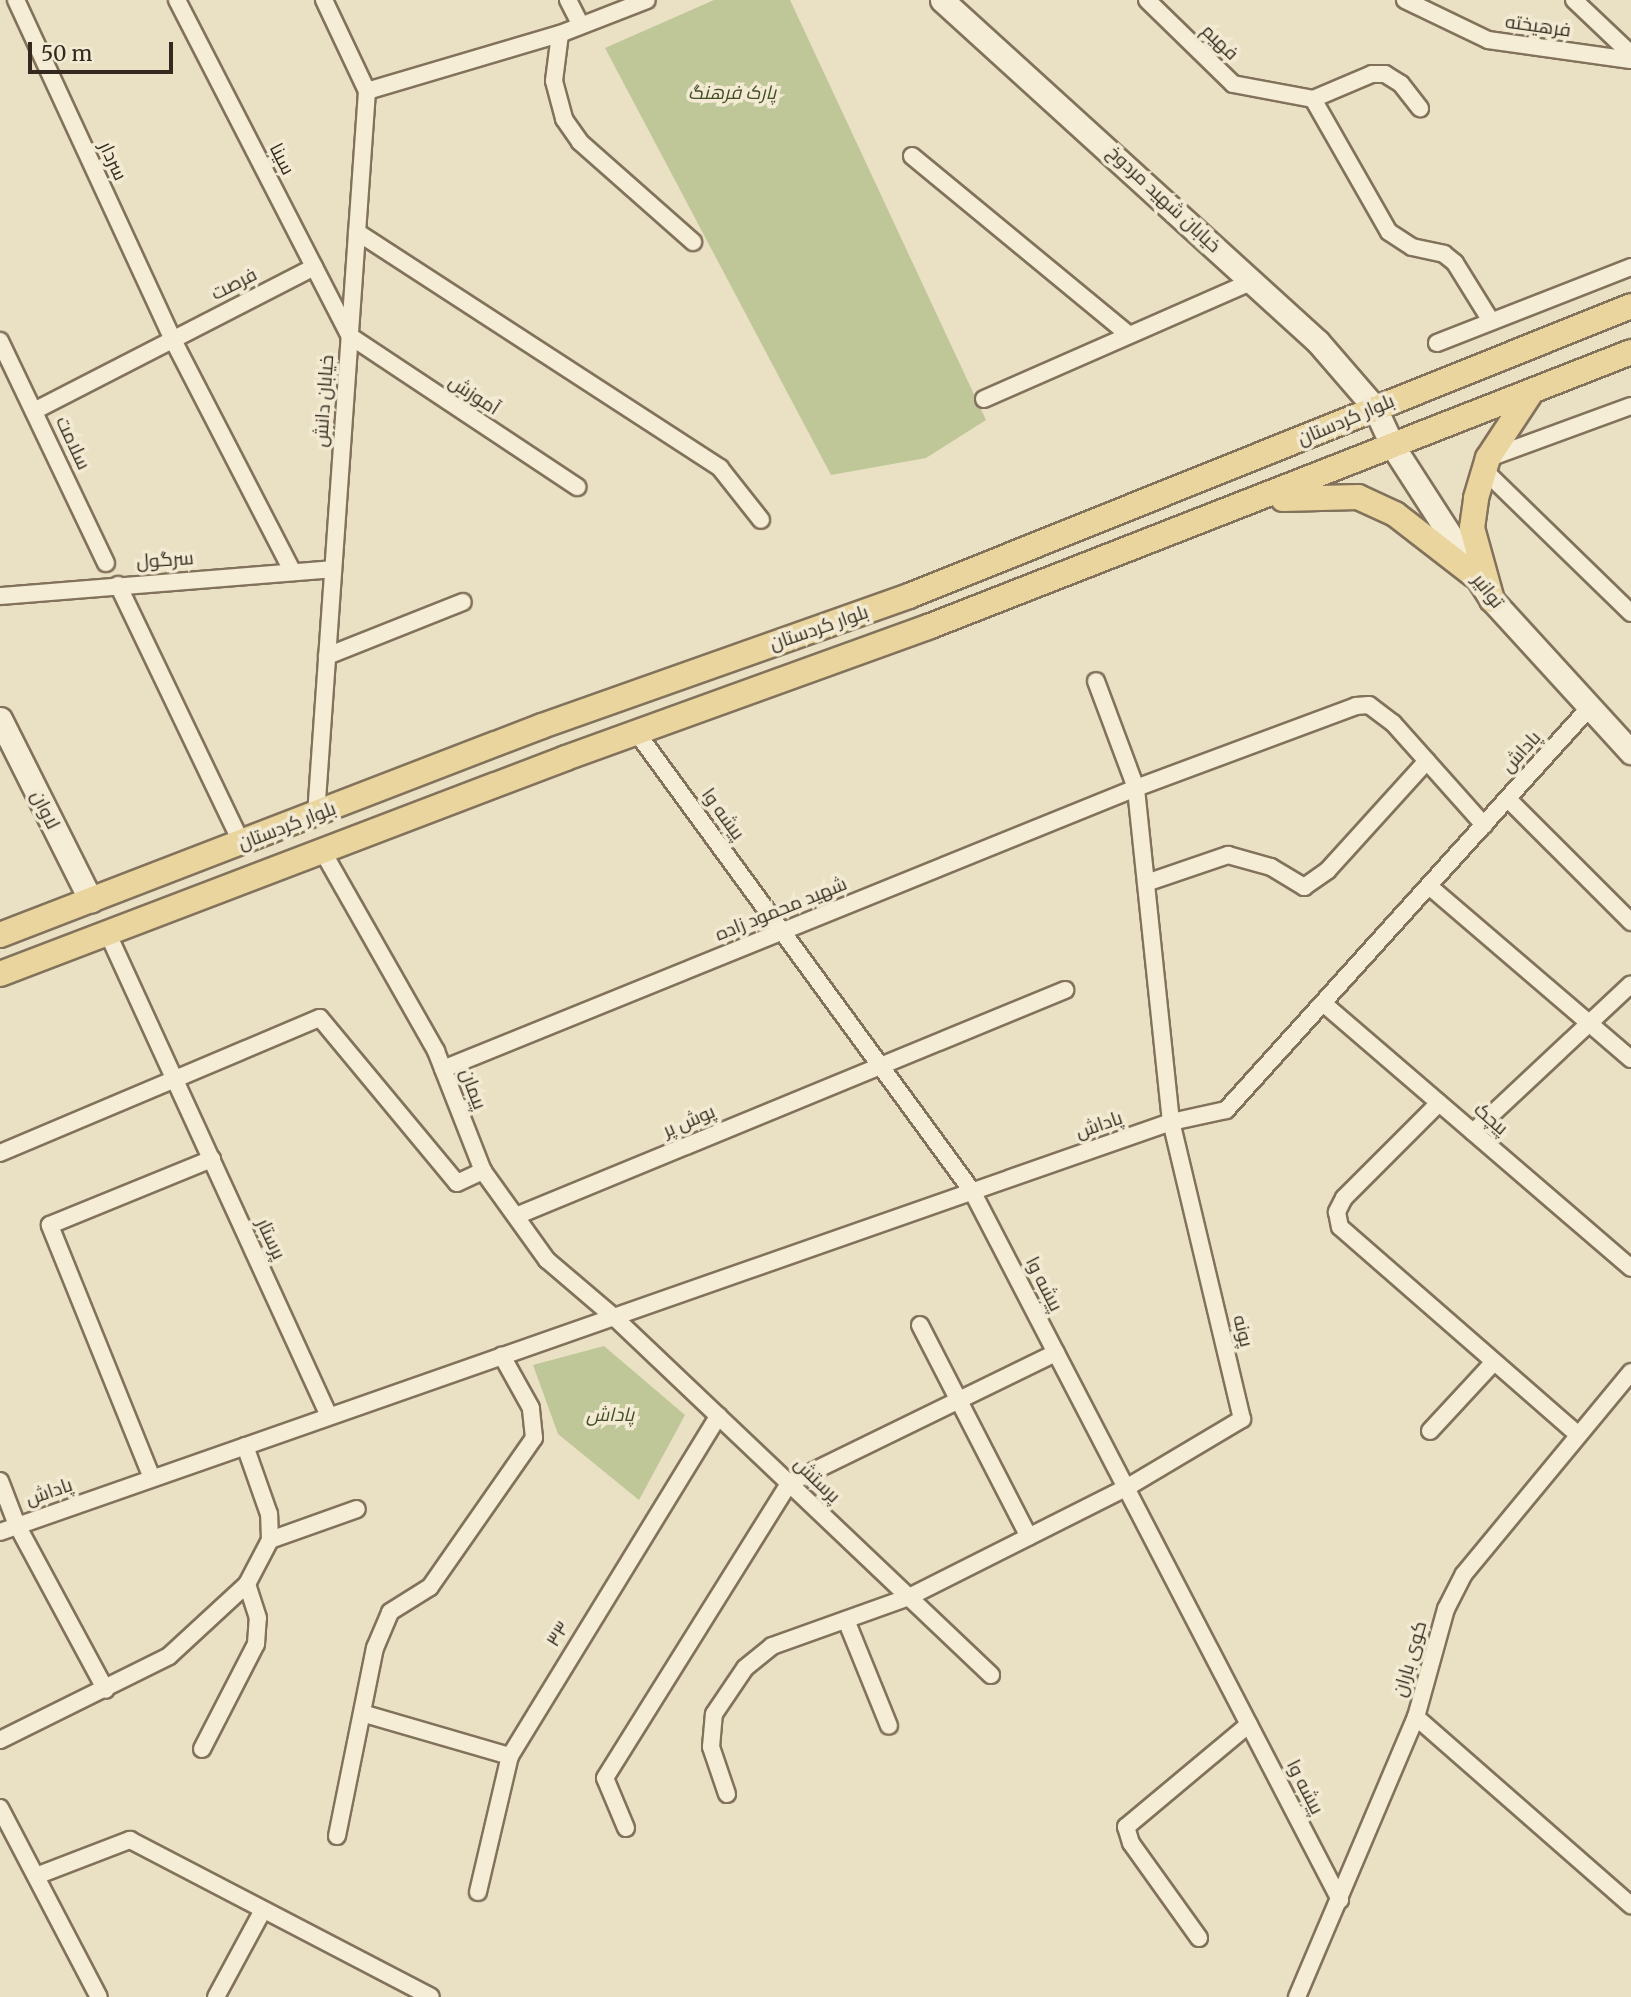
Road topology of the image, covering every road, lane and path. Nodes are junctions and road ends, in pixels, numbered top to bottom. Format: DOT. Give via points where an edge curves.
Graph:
graph roads {
  1 [pos="15,0"];
  2 [pos="177,0"];
  3 [pos="324,0"];
  4 [pos="568,0"];
  5 [pos="646,0"];
  6 [pos="942,0"];
  7 [pos="1147,0"];
  8 [pos="1405,0"];
  9 [pos="1574,0"];
  10 [pos="0,7"];
  11 [pos="581,25"];
  12 [pos="561,34"];
  13 [pos="1631,54"];
  14 [pos="1631,60"];
  15 [pos="367,91"];
  16 [pos="1312,99"];
  17 [pos="1420,108"];
  18 [pos="912,156"];
  19 [pos="357,232"];
  20 [pos="693,242"];
  21 [pos="314,267"];
  22 [pos="1631,268"];
  23 [pos="1253,281"];
  24 [pos="1631,306"];
  25 [pos="1492,321"];
  26 [pos="1129,335"];
  27 [pos="350,336"];
  28 [pos="173,340"];
  29 [pos="0,341"];
  30 [pos="1437,343"];
  31 [pos="1631,352"];
  32 [pos="1530,394"];
  33 [pos="984,399"];
  34 [pos="1631,406"];
  35 [pos="1375,408"];
  36 [pos="34,411"];
  37 [pos="1392,445"];
  38 [pos="1486,464"];
  39 [pos="577,486"];
  40 [pos="1245,505"];
  41 [pos="761,520"];
  42 [pos="106,563"];
  43 [pos="333,569"];
  44 [pos="293,572"];
  45 [pos="1474,575"];
  46 [pos="118,584"];
  47 [pos="0,596"];
  48 [pos="1492,600"];
  49 [pos="463,602"];
  50 [pos="1631,612"];
  51 [pos="327,656"];
  52 [pos="1096,681"];
  53 [pos="1590,707"];
  54 [pos="0,719"];
  55 [pos="637,733"];
  56 [pos="1631,752"];
  57 [pos="1427,761"];
  58 [pos="1136,788"];
  59 [pos="1508,799"];
  60 [pos="316,815"];
  61 [pos="1484,825"];
  62 [pos="242,844"];
  63 [pos="323,852"];
  64 [pos="1146,883"];
  65 [pos="1429,886"];
  66 [pos="91,901"];
  67 [pos="1631,922"];
  68 [pos="782,931"];
  69 [pos="108,934"];
  70 [pos="0,935"];
  71 [pos="0,974"];
  72 [pos="1631,984"];
  73 [pos="1065,990"];
  74 [pos="1323,1003"];
  75 [pos="1588,1023"];
  76 [pos="1631,1059"];
  77 [pos="879,1065"];
  78 [pos="443,1069"];
  79 [pos="175,1080"];
  80 [pos="1439,1102"];
  81 [pos="1171,1122"];
  82 [pos="1473,1132"];
  83 [pos="0,1153"];
  84 [pos="212,1159"];
  85 [pos="483,1171"];
  86 [pos="972,1191"];
  87 [pos="516,1216"];
  88 [pos="1631,1268"];
  89 [pos="614,1317"];
  90 [pos="920,1325"];
  91 [pos="1056,1353"];
  92 [pos="502,1356"];
  93 [pos="1494,1362"];
  94 [pos="1631,1372"];
  95 [pos="960,1400"];
  96 [pos="330,1416"];
  97 [pos="718,1416"];
  98 [pos="1430,1431"];
  99 [pos="1577,1434"];
  100 [pos="245,1446"];
  101 [pos="152,1478"];
  102 [pos="0,1481"];
  103 [pos="789,1483"];
  104 [pos="1126,1488"];
  105 [pos="358,1509"];
  106 [pos="17,1525"];
  107 [pos="0,1532"];
  108 [pos="1029,1536"];
  109 [pos="270,1540"];
  110 [pos="247,1584"];
  111 [pos="909,1597"];
  112 [pos="846,1620"];
  113 [pos="991,1675"];
  114 [pos="106,1690"];
  115 [pos="365,1714"];
  116 [pos="1416,1717"];
  117 [pos="1249,1724"];
  118 [pos="889,1726"];
  119 [pos="0,1740"];
  120 [pos="202,1749"];
  121 [pos="510,1756"];
  122 [pos="727,1794"];
  123 [pos="0,1808"];
  124 [pos="626,1828"];
  125 [pos="337,1836"];
  126 [pos="36,1876"];
  127 [pos="478,1892"];
  128 [pos="1340,1900"];
  129 [pos="1631,1905"];
  130 [pos="263,1910"];
  131 [pos="1199,1938"];
  132 [pos="422,1995"];
  133 [pos="99,1997"];
  134 [pos="216,1997"];
  135 [pos="1297,1997"];
  1 -- 10 [label="street"];
  1 -- 28 [label="street, سردار"];
  2 -- 21 [label="street, سینا"];
  3 -- 15 [label="street, خیابان دانش"];
  4 -- 11 [label="street"];
  5 -- 11 [label="street"];
  6 -- 23 [label="street, خیابان شهید مردوخ"];
  7 -- 16 [label="street, فهیم" via="1233,84"];
  8 -- 14 [label="street, فرهیخته" via="1488,40"];
  9 -- 13 [label="street"];
  11 -- 12 [label="street"];
  12 -- 15 [label="street"];
  12 -- 20 [label="street" via="554,81 564,119 580,142"];
  15 -- 19 [label="street, خیابان دانش"];
  16 -- 17 [label="street" via="1372,74 1385,74 1401,84"];
  16 -- 25 [label="street" via="1389,232 1412,247 1444,254 1455,263"];
  18 -- 26 [label="street"];
  19 -- 27 [label="street, خیابان دانش"];
  19 -- 41 [label="street" via="720,468"];
  21 -- 27 [label="street, سینا"];
  21 -- 28 [label="street, فرصت"];
  22 -- 25 [label="street"];
  23 -- 26 [label="street"];
  23 -- 35 [label="street, خیابان شهید مردوخ" via="1318,342"];
  24 -- 35 [label="main road, بلوار کردستان"];
  25 -- 30 [label="street"];
  26 -- 33 [label="street"];
  27 -- 39 [label="street, آموزش"];
  27 -- 43 [label="street, خیابان دانش"];
  28 -- 36 [label="street, فرصت"];
  28 -- 44 [label="street, سردار"];
  29 -- 36 [label="street, سلامت"];
  31 -- 32 [label="main road, بلوار کردستان"];
  32 -- 37 [label="main road, بلوار کردستان"];
  32 -- 38 [label="main road"];
  34 -- 38 [label="street"];
  35 -- 37 [label="street, توانیر"];
  35 -- 60 [label="main road, بلوار کردستان" via="909,596 542,726"];
  36 -- 42 [label="street, سلامت"];
  37 -- 40 [label="main road, بلوار کردستان"];
  37 -- 45 [label="street, توانیر"];
  38 -- 48 [label="main road" via="1472,528"];
  38 -- 50 [label="street"];
  40 -- 45 [label="main road" via="1313,495 1357,497 1395,514"];
  40 -- 55 [label="main road, بلوار کردستان"];
  43 -- 44 [label="street, سرگول"];
  43 -- 51 [label="street, خیابان دانش"];
  44 -- 46 [label="street, سرگول"];
  45 -- 48 [label="street, توانیر"];
  46 -- 47 [label="street, سرگول"];
  46 -- 62 [label="street"];
  48 -- 53 [label="street, توانیر"];
  49 -- 51 [label="street"];
  51 -- 60 [label="street, خیابان دانش"];
  52 -- 58 [label="street"];
  53 -- 56 [label="street, توانیر"];
  53 -- 59 [label="street, پاداش"];
  54 -- 66 [label="street, لاوان"];
  55 -- 63 [label="main road, بلوار کردستان"];
  55 -- 68 [label="street, پیشه وا"];
  57 -- 58 [label="street, شهید محمود زاده" via="1382,713 1369,705 1356,706"];
  57 -- 61 [label="street, شهید محمود زاده"];
  57 -- 64 [label="street" via="1328,870 1304,887 1270,867 1228,855"];
  58 -- 64 [label="street"];
  58 -- 68 [label="street, شهید محمود زاده"];
  59 -- 61 [label="street, پاداش"];
  59 -- 67 [label="street"];
  60 -- 62 [label="main road, بلوار کردستان"];
  61 -- 65 [label="street, پاداش"];
  62 -- 66 [label="main road, بلوار کردستان"];
  63 -- 69 [label="main road, بلوار کردستان"];
  63 -- 78 [label="street, پیمان"];
  64 -- 81 [label="street"];
  65 -- 74 [label="street, پاداش"];
  65 -- 75 [label="street"];
  66 -- 70 [label="main road, بلوار کردستان"];
  68 -- 77 [label="street, پیشه وا"];
  68 -- 78 [label="street, شهید محمود زاده"];
  69 -- 71 [label="main road, بلوار کردستان"];
  69 -- 79 [label="street, پرستار"];
  72 -- 75 [label="street"];
  73 -- 77 [label="street, پوش پر"];
  74 -- 80 [label="street, پیچک"];
  74 -- 81 [label="street, پاداش" via="1226,1110"];
  75 -- 76 [label="street"];
  75 -- 82 [label="street"];
  77 -- 86 [label="street, پیشه وا"];
  77 -- 87 [label="street, پوش پر"];
  78 -- 85 [label="street, پیمان"];
  79 -- 83 [label="street"];
  79 -- 84 [label="street, پرستار"];
  79 -- 85 [label="street" via="320,1018 457,1183"];
  80 -- 82 [label="street, پیچک"];
  80 -- 93 [label="street" via="1344,1198 1337,1212 1340,1227"];
  81 -- 86 [label="street, پاداش"];
  81 -- 104 [label="street, پونه" via="1242,1419"];
  82 -- 88 [label="street, پیچک"];
  84 -- 96 [label="street, پرستار"];
  84 -- 101 [label="street" via="50,1225"];
  85 -- 87 [label="street, پیمان"];
  86 -- 89 [label="street, پاداش"];
  86 -- 91 [label="street, پیشه وا"];
  87 -- 89 [label="street, پیمان" via="547,1260"];
  89 -- 92 [label="street, پاداش"];
  89 -- 97 [label="street, پرستش"];
  90 -- 95 [label="street"];
  91 -- 95 [label="street"];
  91 -- 104 [label="street, پیشه وا"];
  92 -- 96 [label="street, پاداش"];
  92 -- 115 [label="street" via="531,1408 534,1438 430,1587 390,1612 375,1648"];
  93 -- 98 [label="street"];
  93 -- 99 [label="street"];
  94 -- 99 [label="street, کوی باران"];
  95 -- 103 [label="street"];
  95 -- 108 [label="street"];
  96 -- 100 [label="street, پاداش"];
  97 -- 103 [label="street, پرستش"];
  97 -- 121 [label="street, ۳۳"];
  99 -- 116 [label="street, کوی باران" via="1464,1574 1446,1609"];
  100 -- 101 [label="street, پاداش"];
  100 -- 109 [label="street" via="269,1514"];
  101 -- 106 [label="street, پاداش"];
  102 -- 106 [label="street"];
  103 -- 111 [label="street, پرستش"];
  103 -- 124 [label="street" via="604,1778"];
  104 -- 108 [label="street"];
  104 -- 117 [label="street, پیشه وا"];
  105 -- 109 [label="street"];
  106 -- 107 [label="street, پاداش"];
  106 -- 114 [label="street"];
  108 -- 111 [label="street"];
  109 -- 110 [label="street"];
  110 -- 114 [label="street" via="169,1656"];
  110 -- 120 [label="street" via="258,1618 256,1644"];
  111 -- 112 [label="street"];
  111 -- 113 [label="street, پرستش"];
  112 -- 118 [label="street"];
  112 -- 122 [label="street" via="772,1646 745,1668 727,1691 714,1714 711,1747"];
  114 -- 119 [label="street"];
  115 -- 121 [label="street"];
  115 -- 125 [label="street"];
  116 -- 128 [label="street, کوی باران"];
  116 -- 129 [label="street"];
  117 -- 128 [label="street, پیشه وا"];
  117 -- 131 [label="street" via="1126,1827 1131,1843"];
  121 -- 127 [label="street, ۳۳"];
  123 -- 126 [label="street"];
  126 -- 130 [label="street" via="130,1840"];
  126 -- 133 [label="street"];
  128 -- 135 [label="street, کوی باران"];
  130 -- 132 [label="street"];
  130 -- 134 [label="street"];
}
